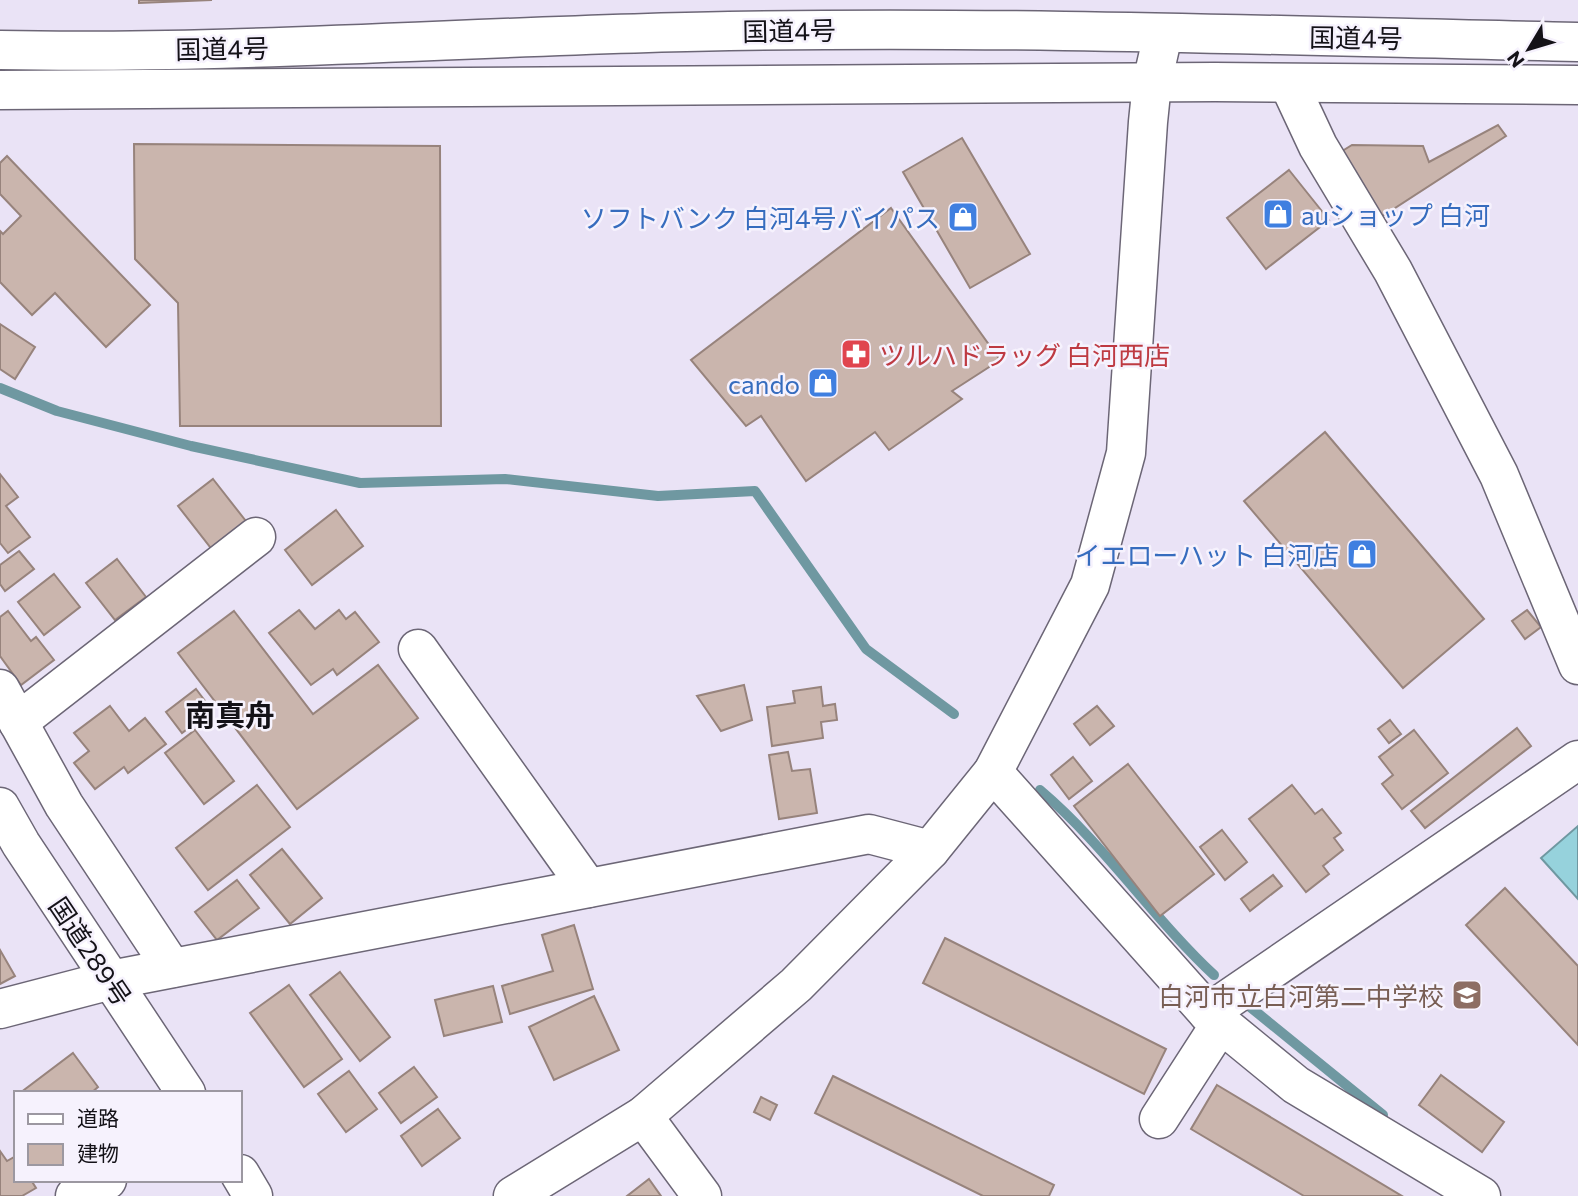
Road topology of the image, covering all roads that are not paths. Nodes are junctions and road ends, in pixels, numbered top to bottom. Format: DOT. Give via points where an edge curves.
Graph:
graph roads {
  1 [pos="1163,34"];
  2 [pos="1578,42"];
  3 [pos="0,50"];
  4 [pos="1152,83"];
  5 [pos="1289,83"];
  6 [pos="1578,85"];
  7 [pos="0,90"];
  8 [pos="256,537"];
  9 [pos="418,649"];
  10 [pos="1578,666"];
  11 [pos="0,690"];
  12 [pos="18,722"];
  13 [pos="1578,760"];
  14 [pos="993,772"];
  15 [pos="0,807"];
  16 [pos="10,845"];
  17 [pos="930,850"];
  18 [pos="587,888"];
  19 [pos="172,968"];
  20 [pos="111,980"];
  21 [pos="0,1009"];
  22 [pos="1214,1018"];
  23 [pos="185,1091"];
  24 [pos="643,1116"];
  25 [pos="1159,1119"];
  26 [pos="242,1177"];
  27 [pos="103,1182"];
  28 [pos="75,1196"];
  29 [pos="254,1196"];
  30 [pos="513,1196"];
  31 [pos="702,1196"];
  32 [pos="1481,1196"];
  1 -- 2 [label="main road, 国道4号"];
  1 -- 3 [label="main road, 国道4号" via="890,28 617,33 359,47"];
  1 -- 4 [label="main road"];
  4 -- 5 [label="main road, 国道4号"];
  4 -- 7 [label="main road, 国道4号"];
  4 -- 14 [label="main road" via="1126,453 1090,585"];
  5 -- 6 [label="main road, 国道4号"];
  5 -- 10 [label="main road" via="1318,146 1393,271 1499,475"];
  8 -- 12 [label="main road"];
  9 -- 18 [label="main road"];
  11 -- 12 [label="main road"];
  12 -- 19 [label="main road" via="65,805"];
  13 -- 22 [label="main road"];
  14 -- 17 [label="main road"];
  14 -- 22 [label="main road"];
  15 -- 16 [label="main road, 国道289号"];
  16 -- 20 [label="main road, 国道289号"];
  17 -- 18 [label="main road" via="869,834"];
  17 -- 24 [label="main road" via="796,985"];
  18 -- 19 [label="main road"];
  19 -- 20 [label="main road"];
  20 -- 21 [label="main road"];
  20 -- 23 [label="main road, 国道289号"];
  22 -- 25 [label="main road"];
  22 -- 32 [label="main road" via="1296,1086"];
  24 -- 30 [label="main road"];
  24 -- 31 [label="main road"];
  26 -- 29 [label="main road"];
  27 -- 28 [label="main road"];
}
